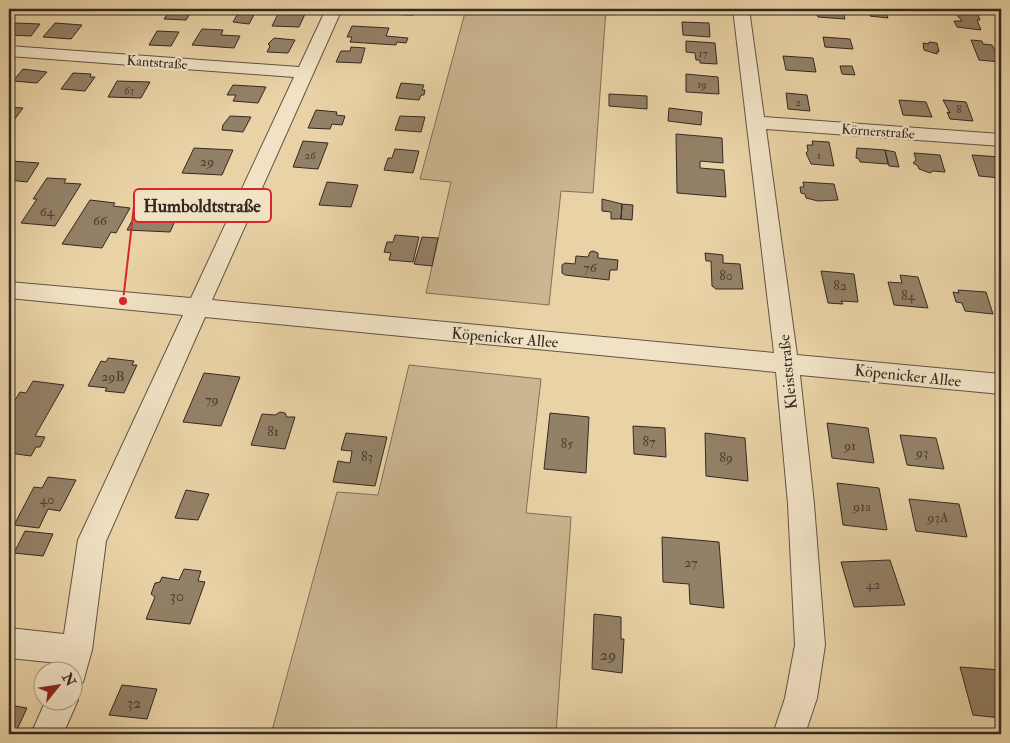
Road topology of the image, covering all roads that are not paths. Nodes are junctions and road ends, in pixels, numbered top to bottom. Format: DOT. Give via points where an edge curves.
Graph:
graph roads {
  1 [pos="334,9"];
  2 [pos="741,9"];
  3 [pos="9,51"];
  4 [pos="305,73"];
  5 [pos="756,122"];
  6 [pos="1001,140"];
  7 [pos="9,290"];
  8 [pos="196,308"];
  9 [pos="786,363"];
  10 [pos="1001,384"];
  11 [pos="9,643"];
  12 [pos="71,660"];
  13 [pos="75,660"];
  14 [pos="58,710"];
  15 [pos="795,733"];
  16 [pos="47,734"];
  1 -- 4 [label="street"];
  2 -- 5 [label="street, Kleiststraße"];
  3 -- 4 [label="street, Kantstraße"];
  4 -- 8 [label="street"];
  5 -- 6 [label="street, Körnerstraße"];
  5 -- 9 [label="street, Kleiststraße"];
  7 -- 8 [label="street, Köpenicker Allee"];
  8 -- 9 [label="street, Köpenicker Allee"];
  8 -- 13 [label="street" via="92,540"];
  9 -- 10 [label="street, Köpenicker Allee"];
  9 -- 15 [label="street, Kleiststraße" via="810,645"];
  11 -- 12 [label="street"];
  14 -- 16 [label="street"];
}
